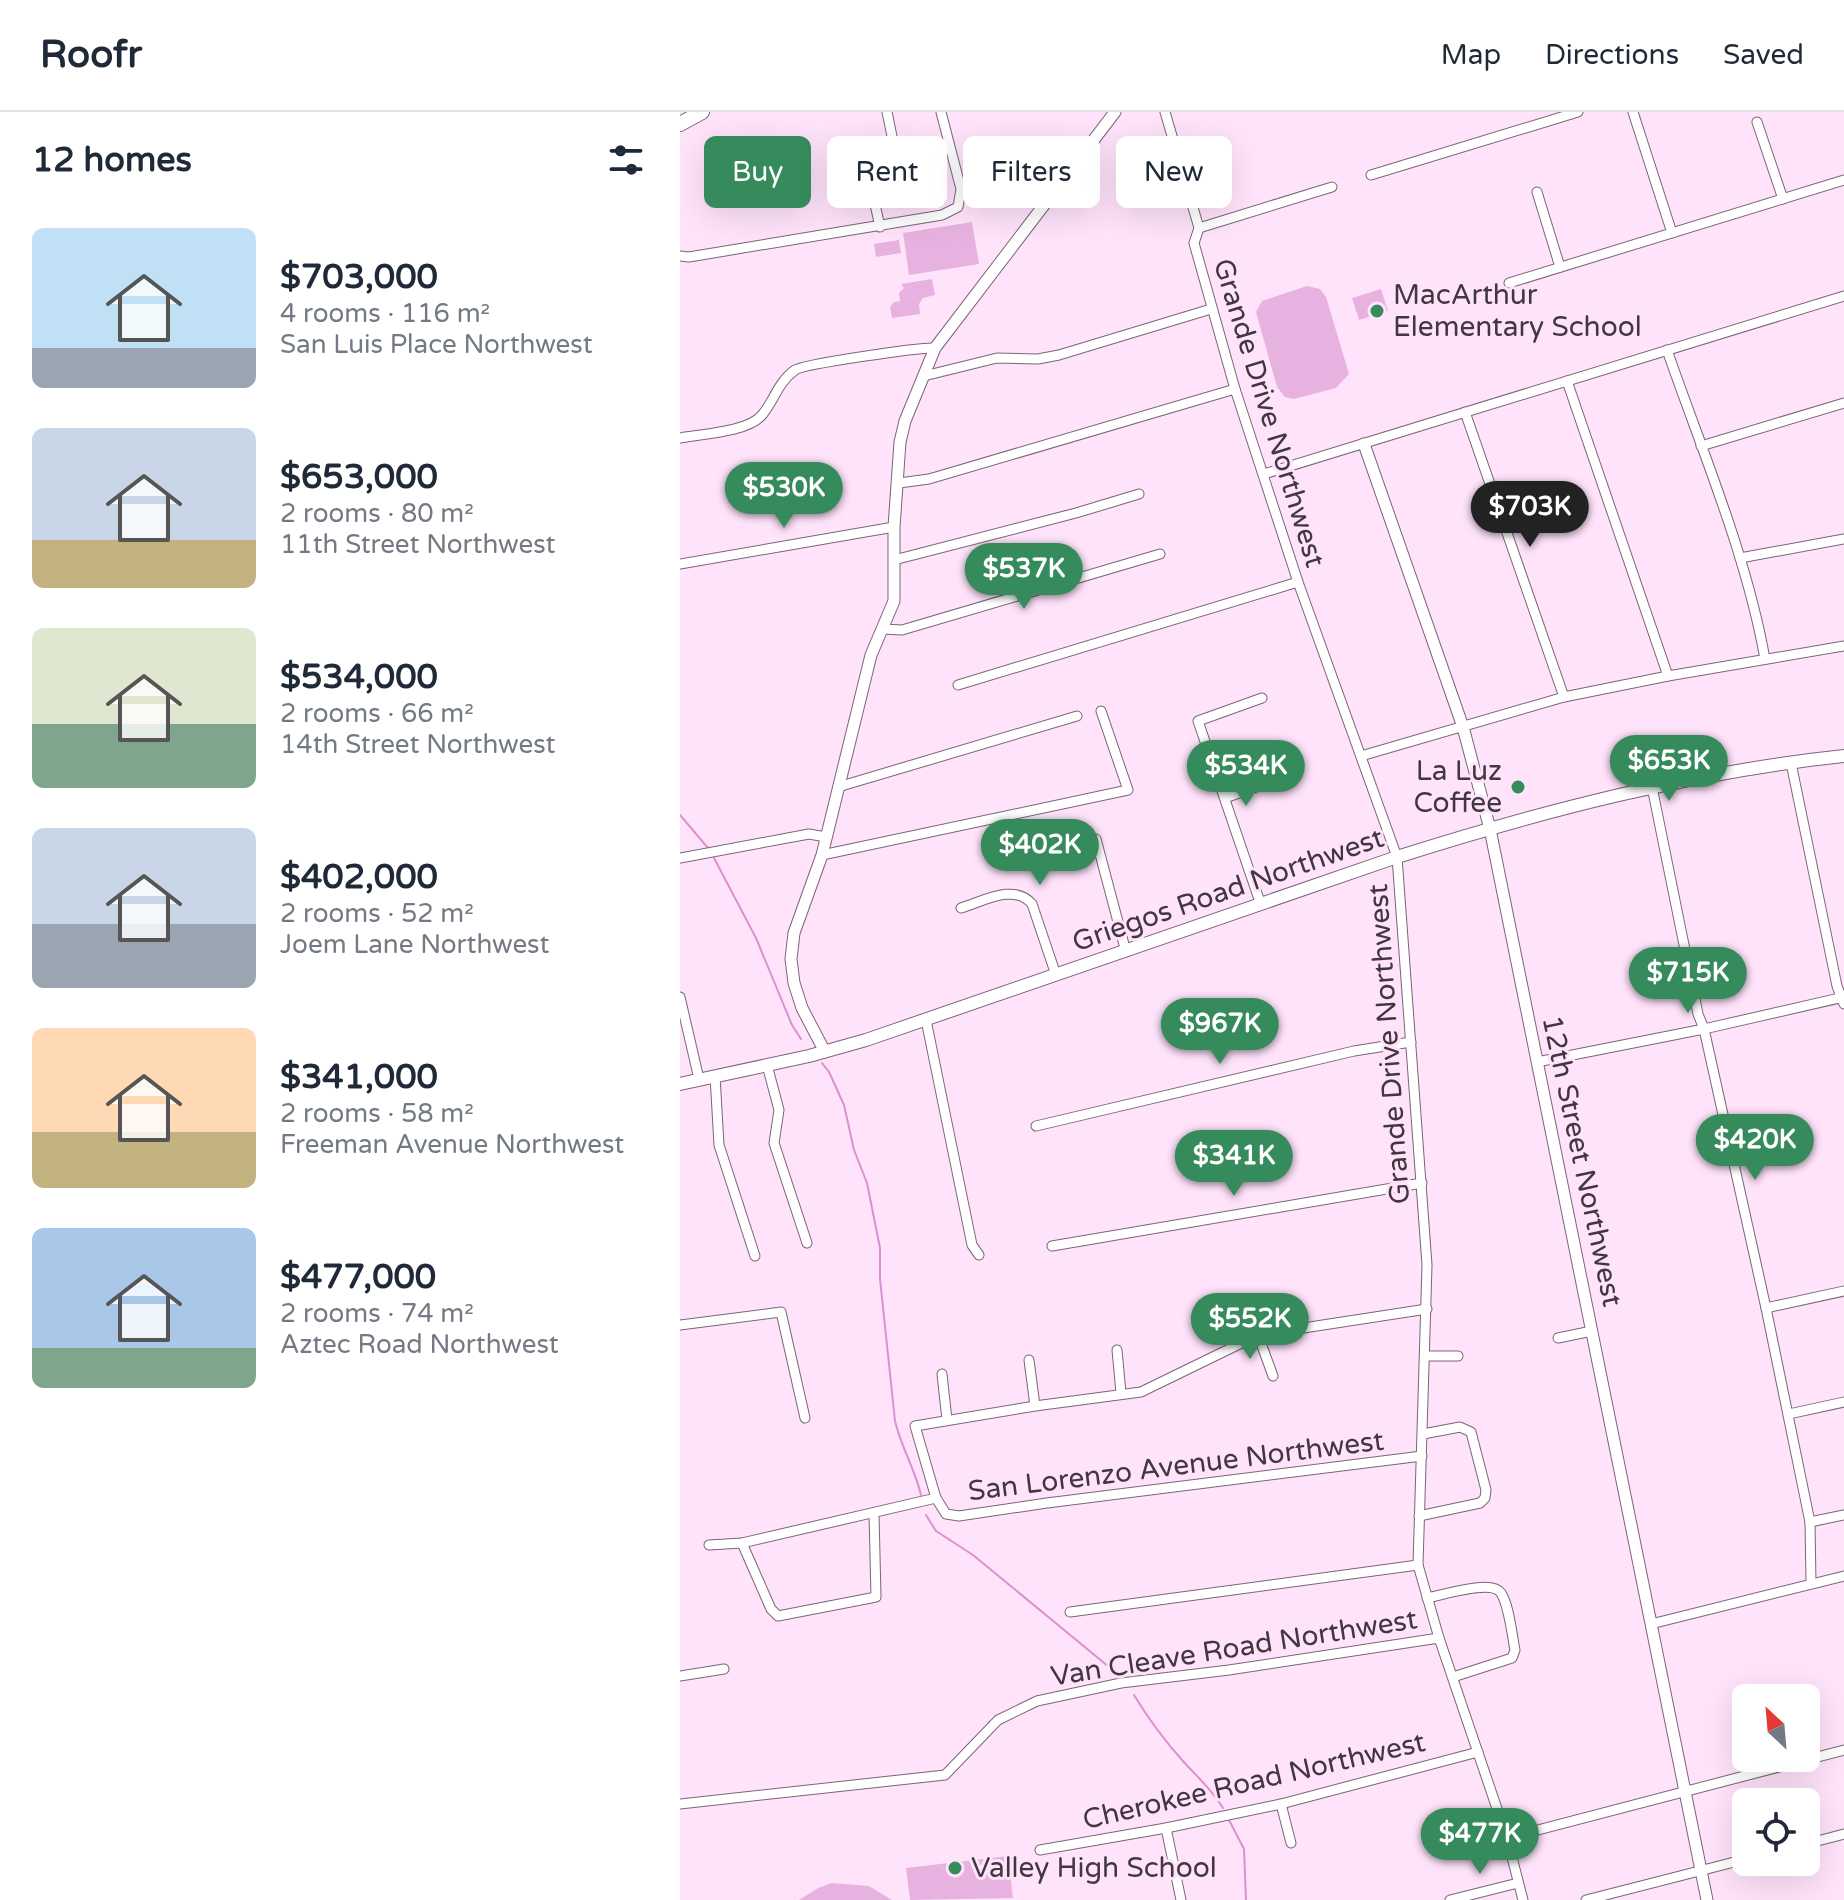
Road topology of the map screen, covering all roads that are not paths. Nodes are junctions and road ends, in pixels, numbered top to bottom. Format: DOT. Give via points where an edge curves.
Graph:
graph roads {
  1 [pos="702,112"];
  2 [pos="887,112"];
  3 [pos="941,112"];
  4 [pos="1115,112"];
  5 [pos="1165,112"];
  6 [pos="1578,112"];
  7 [pos="1633,112"];
  8 [pos="1757,122"];
  9 [pos="680,124"];
  10 [pos="1172,136"];
  11 [pos="1371,175"];
  12 [pos="1844,180"];
  13 [pos="1332,187"];
  14 [pos="1537,192"];
  15 [pos="1783,199"];
  16 [pos="1193,208"];
  17 [pos="880,227"];
  18 [pos="1199,228"];
  19 [pos="1672,233"];
  20 [pos="680,256"];
  21 [pos="1560,267"];
  22 [pos="1509,283"];
  23 [pos="1844,296"];
  24 [pos="1211,309"];
  25 [pos="935,348"];
  26 [pos="1667,350"];
  27 [pos="924,376"];
  28 [pos="1567,381"];
  29 [pos="1235,389"];
  30 [pos="1844,403"];
  31 [pos="1465,412"];
  32 [pos="680,438"];
  33 [pos="1364,444"];
  34 [pos="1701,446"];
  35 [pos="1264,474"];
  36 [pos="899,483"];
  37 [pos="1139,494"];
  38 [pos="894,527"];
  39 [pos="1844,539"];
  40 [pos="1160,554"];
  41 [pos="1740,558"];
  42 [pos="894,560"];
  43 [pos="680,564"];
  44 [pos="1298,582"];
  45 [pos="882,629"];
  46 [pos="1844,646"];
  47 [pos="1765,659"];
  48 [pos="1668,676"];
  49 [pos="958,685"];
  50 [pos="1564,697"];
  51 [pos="1262,698"];
  52 [pos="1101,711"];
  53 [pos="1077,716"];
  54 [pos="1463,727"];
  55 [pos="1361,756"];
  56 [pos="1844,756"];
  57 [pos="1791,763"];
  58 [pos="1289,775"];
  59 [pos="838,787"];
  60 [pos="1652,787"];
  61 [pos="1225,798"];
  62 [pos="1490,829"];
  63 [pos="826,837"];
  64 [pos="1096,839"];
  65 [pos="822,855"];
  66 [pos="1397,857"];
  67 [pos="680,858"];
  68 [pos="1261,905"];
  69 [pos="961,908"];
  70 [pos="1126,952"];
  71 [pos="1056,975"];
  72 [pos="1844,1000"];
  73 [pos="681,1004"];
  74 [pos="926,1020"];
  75 [pos="1704,1029"];
  76 [pos="1411,1042"];
  77 [pos="825,1052"];
  78 [pos="1537,1062"];
  79 [pos="767,1065"];
  80 [pos="715,1076"];
  81 [pos="699,1079"];
  82 [pos="680,1084"];
  83 [pos="1036,1126"];
  84 [pos="1422,1183"];
  85 [pos="807,1243"];
  86 [pos="1052,1246"];
  87 [pos="979,1255"];
  88 [pos="755,1256"];
  89 [pos="1844,1291"];
  90 [pos="1766,1308"];
  91 [pos="1427,1309"];
  92 [pos="680,1325"];
  93 [pos="1592,1331"];
  94 [pos="1258,1335"];
  95 [pos="1558,1338"];
  96 [pos="1117,1350"];
  97 [pos="1426,1356"];
  98 [pos="1458,1356"];
  99 [pos="1029,1360"];
  100 [pos="942,1374"];
  101 [pos="1273,1376"];
  102 [pos="1121,1393"];
  103 [pos="1844,1402"];
  104 [pos="1035,1406"];
  105 [pos="1789,1414"];
  106 [pos="805,1418"];
  107 [pos="947,1420"];
  108 [pos="1423,1434"];
  109 [pos="1422,1456"];
  110 [pos="936,1498"];
  111 [pos="874,1514"];
  112 [pos="1844,1515"];
  113 [pos="1419,1516"];
  114 [pos="1810,1522"];
  115 [pos="742,1543"];
  116 [pos="709,1545"];
  117 [pos="1418,1565"];
  118 [pos="1844,1576"];
  119 [pos="1811,1583"];
  120 [pos="1427,1598"];
  121 [pos="1070,1612"];
  122 [pos="1651,1624"];
  123 [pos="1439,1638"];
  124 [pos="724,1669"];
  125 [pos="680,1676"];
  126 [pos="1453,1677"];
  127 [pos="1844,1750"];
  128 [pos="1478,1752"];
  129 [pos="1686,1792"];
  130 [pos="680,1804"];
  131 [pos="1281,1804"];
  132 [pos="1166,1828"];
  133 [pos="1844,1834"];
  134 [pos="1507,1838"];
  135 [pos="1820,1840"];
  136 [pos="1291,1843"];
  137 [pos="1040,1850"];
  138 [pos="1732,1863"];
  139 [pos="1701,1871"];
  140 [pos="1518,1883"];
  141 [pos="1181,1900"];
  142 [pos="1450,1900"];
  143 [pos="1523,1900"];
  144 [pos="1586,1900"];
  145 [pos="1707,1900"];
  1 -- 9 [label="main road"];
  2 -- 17 [label="street" via="894,146 864,154"];
  3 -- 17 [label="street" via="961,189 958,207"];
  4 -- 25 [label="street"];
  5 -- 10 [label="street, Grande Drive Northwest"];
  6 -- 11 [label="street"];
  7 -- 19 [label="street"];
  8 -- 15 [label="street"];
  12 -- 15 [label="street"];
  13 -- 18 [label="street"];
  14 -- 21 [label="street"];
  15 -- 19 [label="street"];
  16 -- 18 [label="street, Grande Drive Northwest"];
  17 -- 20 [label="street"];
  18 -- 24 [label="street, Grande Drive Northwest" via="1194,243"];
  19 -- 21 [label="street"];
  21 -- 22 [label="street"];
  23 -- 26 [label="street"];
  24 -- 27 [label="street" via="1059,355 997,358"];
  24 -- 29 [label="street, Grande Drive Northwest"];
  25 -- 27 [label="street"];
  25 -- 32 [label="street" via="796,369 775,391 762,416 747,426"];
  26 -- 28 [label="street"];
  26 -- 34 [label="street"];
  27 -- 36 [label="street" via="900,442"];
  28 -- 31 [label="street"];
  28 -- 48 [label="street"];
  29 -- 35 [label="street, Grande Drive Northwest"];
  29 -- 36 [label="street" via="929,479"];
  30 -- 34 [label="street"];
  31 -- 33 [label="street"];
  31 -- 50 [label="street"];
  33 -- 35 [label="street"];
  33 -- 54 [label="street, 12th Street Northwest"];
  34 -- 41 [label="street"];
  35 -- 44 [label="street, Grande Drive Northwest"];
  36 -- 38 [label="street"];
  37 -- 42 [label="street"];
  38 -- 42 [label="street"];
  38 -- 43 [label="street"];
  39 -- 41 [label="street"];
  40 -- 45 [label="street" via="902,630"];
  41 -- 47 [label="street"];
  42 -- 45 [label="street" via="894,601"];
  44 -- 49 [label="street"];
  44 -- 55 [label="street, Grande Drive Northwest"];
  45 -- 59 [label="street" via="860,693"];
  46 -- 47 [label="street"];
  47 -- 48 [label="street"];
  48 -- 50 [label="street"];
  50 -- 54 [label="street"];
  51 -- 61 [label="street" via="1198,721"];
  52 -- 65 [label="street" via="1128,790"];
  53 -- 59 [label="street"];
  54 -- 55 [label="street"];
  54 -- 62 [label="street, 12th Street Northwest"];
  55 -- 66 [label="street, Grande Drive Northwest"];
  56 -- 57 [label="main road, Griegos Road Northwest"];
  57 -- 60 [label="main road, Griegos Road Northwest"];
  57 -- 72 [label="street"];
  58 -- 61 [label="street"];
  59 -- 63 [label="street"];
  60 -- 62 [label="main road, Griegos Road Northwest"];
  60 -- 75 [label="street"];
  61 -- 68 [label="street"];
  62 -- 66 [label="main road, Griegos Road Northwest"];
  62 -- 78 [label="street, 12th Street Northwest"];
  63 -- 65 [label="street"];
  63 -- 67 [label="street" via="809,834"];
  64 -- 70 [label="street"];
  65 -- 77 [label="street" via="794,933 791,959 802,1008"];
  66 -- 68 [label="main road, Griegos Road Northwest"];
  66 -- 76 [label="street, Grande Drive Northwest"];
  68 -- 70 [label="main road, Griegos Road Northwest"];
  69 -- 71 [label="street" via="1004,894 1025,895"];
  70 -- 71 [label="main road, Griegos Road Northwest"];
  71 -- 74 [label="main road, Griegos Road Northwest"];
  72 -- 75 [label="street"];
  73 -- 81 [label="street"];
  74 -- 77 [label="main road, Griegos Road Northwest"];
  74 -- 87 [label="street" via="972,1245"];
  75 -- 78 [label="street"];
  75 -- 90 [label="street"];
  76 -- 83 [label="street"];
  76 -- 84 [label="street, Grande Drive Northwest"];
  77 -- 79 [label="main road, Griegos Road Northwest"];
  78 -- 93 [label="street, 12th Street Northwest"];
  79 -- 80 [label="main road, Griegos Road Northwest"];
  79 -- 85 [label="street" via="779,1110 774,1143"];
  80 -- 81 [label="main road, Griegos Road Northwest"];
  80 -- 88 [label="street" via="719,1145"];
  81 -- 82 [label="main road, Griegos Road Northwest"];
  84 -- 86 [label="street"];
  84 -- 91 [label="street, Grande Drive Northwest"];
  89 -- 90 [label="street"];
  90 -- 105 [label="street"];
  91 -- 94 [label="street"];
  91 -- 97 [label="street, Grande Drive Northwest"];
  92 -- 106 [label="street" via="781,1312"];
  93 -- 95 [label="street"];
  93 -- 122 [label="street, 12th Street Northwest"];
  94 -- 101 [label="street"];
  94 -- 102 [label="street" via="1141,1392"];
  96 -- 102 [label="street"];
  97 -- 98 [label="street"];
  97 -- 108 [label="street, Grande Drive Northwest"];
  99 -- 104 [label="street"];
  100 -- 107 [label="street"];
  102 -- 104 [label="street"];
  103 -- 105 [label="street"];
  104 -- 107 [label="street"];
  105 -- 114 [label="street"];
  107 -- 110 [label="street" via="915,1426"];
  108 -- 109 [label="street, Grande Drive Northwest"];
  108 -- 113 [label="street" via="1460,1427 1471,1432 1486,1490 1480,1503"];
  109 -- 110 [label="street, San Lorenzo Avenue Northwest" via="959,1516 946,1514"];
  109 -- 113 [label="street, Grande Drive Northwest"];
  110 -- 111 [label="street, San Lorenzo Avenue Northwest"];
  111 -- 115 [label="street, San Lorenzo Avenue Northwest"];
  111 -- 115 [label="street" via="876,1597 778,1616"];
  112 -- 114 [label="street"];
  113 -- 117 [label="street, Grande Drive Northwest"];
  114 -- 119 [label="street"];
  115 -- 116 [label="street, San Lorenzo Avenue Northwest"];
  117 -- 120 [label="street, Grande Drive Northwest"];
  117 -- 121 [label="street"];
  118 -- 119 [label="street"];
  119 -- 122 [label="street"];
  120 -- 123 [label="street, Grande Drive Northwest"];
  120 -- 126 [label="street" via="1485,1586 1503,1595 1515,1650 1512,1658"];
  122 -- 129 [label="street, 12th Street Northwest"];
  123 -- 126 [label="street, Grande Drive Northwest"];
  123 -- 130 [label="street, Van Cleave Road Northwest" via="1121,1683 1037,1701 998,1720 945,1775"];
  124 -- 125 [label="street"];
  126 -- 128 [label="street, Grande Drive Northwest"];
  127 -- 129 [label="street"];
  128 -- 131 [label="street, Cherokee Road Northwest"];
  128 -- 134 [label="street, Grande Drive Northwest"];
  129 -- 134 [label="street"];
  129 -- 139 [label="street, 12th Street Northwest"];
  131 -- 132 [label="street, Cherokee Road Northwest"];
  131 -- 136 [label="street"];
  132 -- 137 [label="street, Cherokee Road Northwest"];
  132 -- 141 [label="street"];
  133 -- 135 [label="street"];
  134 -- 140 [label="street, Grande Drive Northwest"];
  138 -- 139 [label="street"];
  139 -- 144 [label="street"];
  139 -- 145 [label="street, 12th Street Northwest"];
  140 -- 142 [label="street"];
  140 -- 143 [label="street, Grande Drive Northwest"];
}
